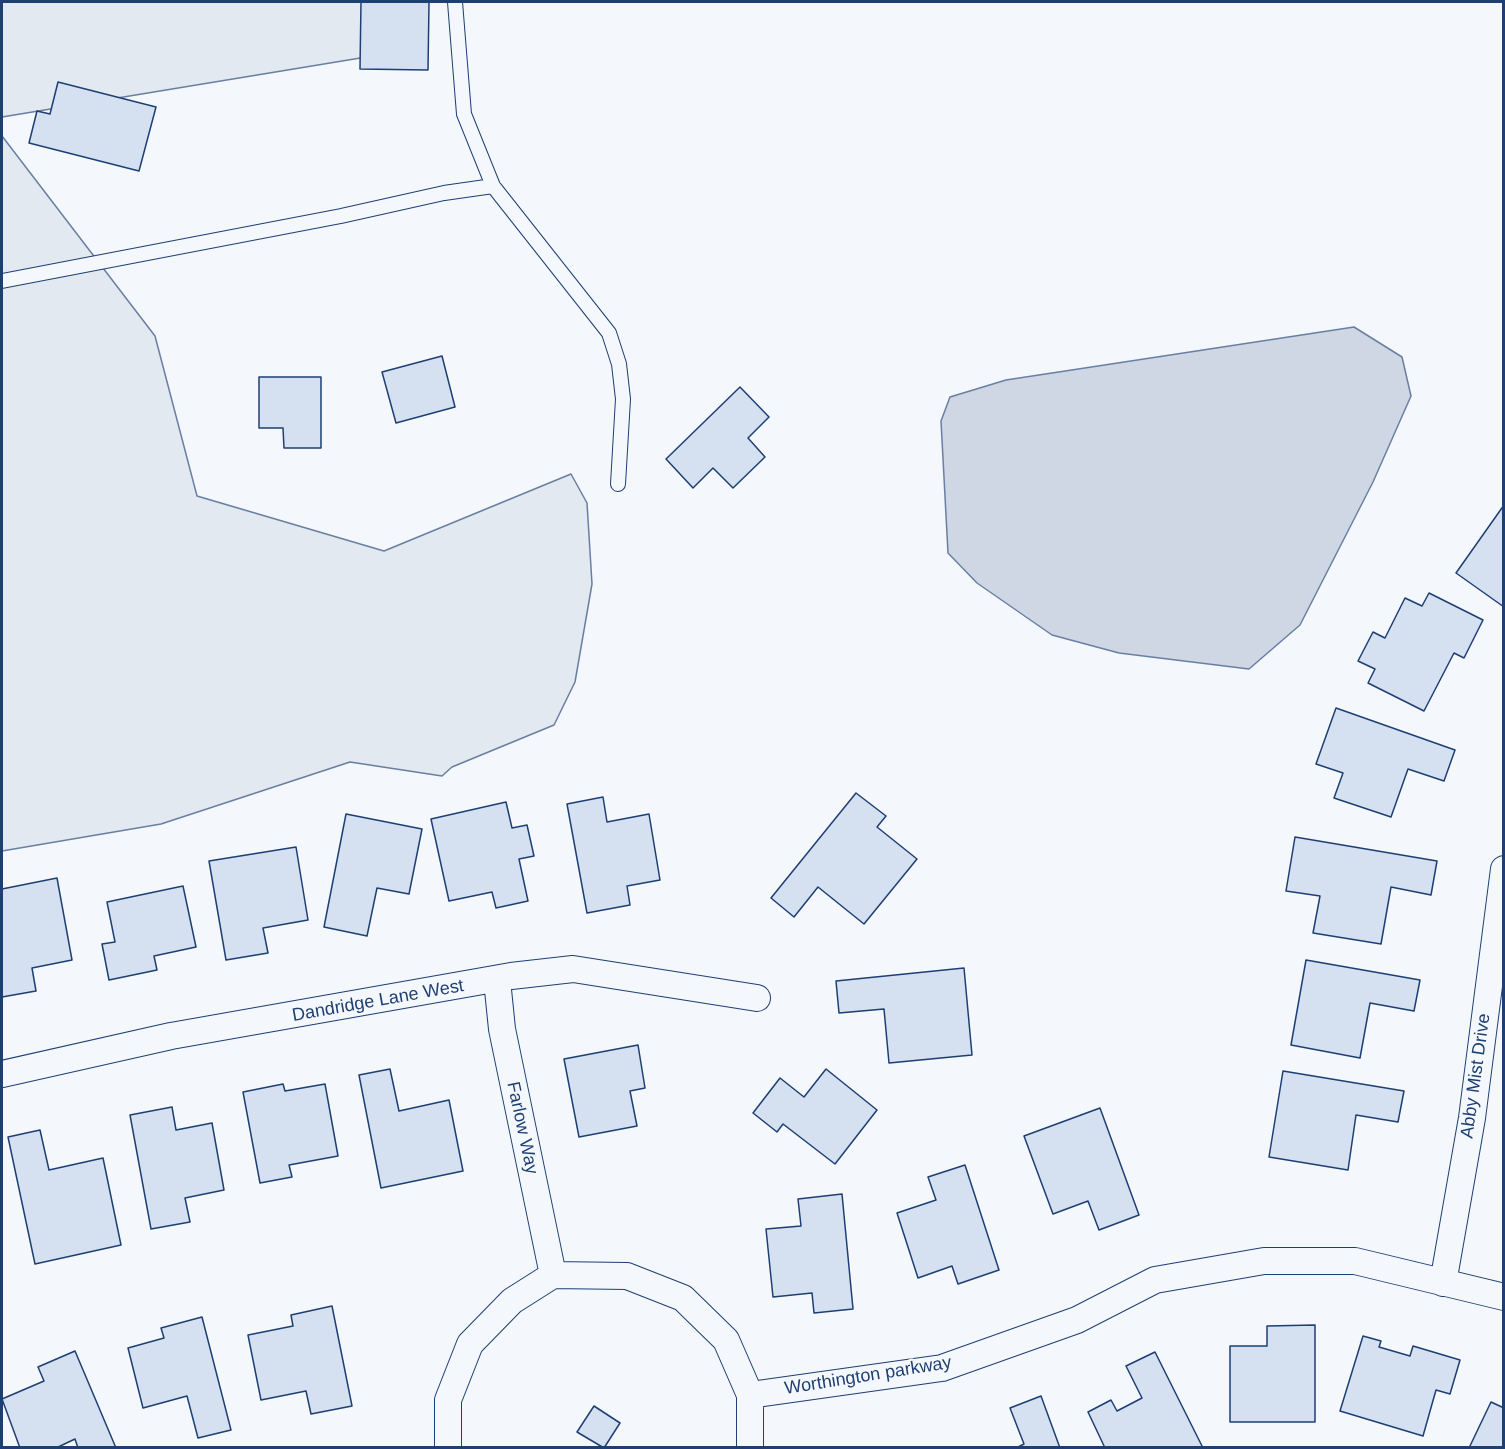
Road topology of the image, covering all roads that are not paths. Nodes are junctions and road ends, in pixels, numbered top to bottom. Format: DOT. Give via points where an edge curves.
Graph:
graph roads {
  1 [pos="455,2"];
  2 [pos="493,186"];
  3 [pos="2,281"];
  4 [pos="618,484"];
  5 [pos="1503,869"];
  6 [pos="497,980"];
  7 [pos="757,998"];
  8 [pos="2,1074"];
  9 [pos="553,1275"];
  10 [pos="1443,1282"];
  11 [pos="1503,1298"];
  12 [pos="750,1395"];
  13 [pos="448,1448"];
  14 [pos="750,1448"];
  1 -- 2 [label="lane" via="464,114"];
  2 -- 3 [label="lane"];
  2 -- 4 [label="lane" via="609,333 619,364 623,399"];
  5 -- 10 [label="street, Abby Mist Drive" via="1472,1118"];
  6 -- 7 [label="street, Dandridge Lane West" via="573,969"];
  6 -- 8 [label="street, Dandridge Lane West" via="171,1036"];
  6 -- 9 [label="street, Farlow Way" via="502,1029"];
  9 -- 12 [label="street" via="627,1276 683,1298 726,1340"];
  9 -- 13 [label="street" via="512,1301 470,1344 448,1400"];
  10 -- 11 [label="street, Worthington parkway"];
  10 -- 12 [label="street, Worthington parkway" via="1355,1261 1264,1261 1155,1280 1077,1320 942,1368"];
  12 -- 14 [label="street"];
}
